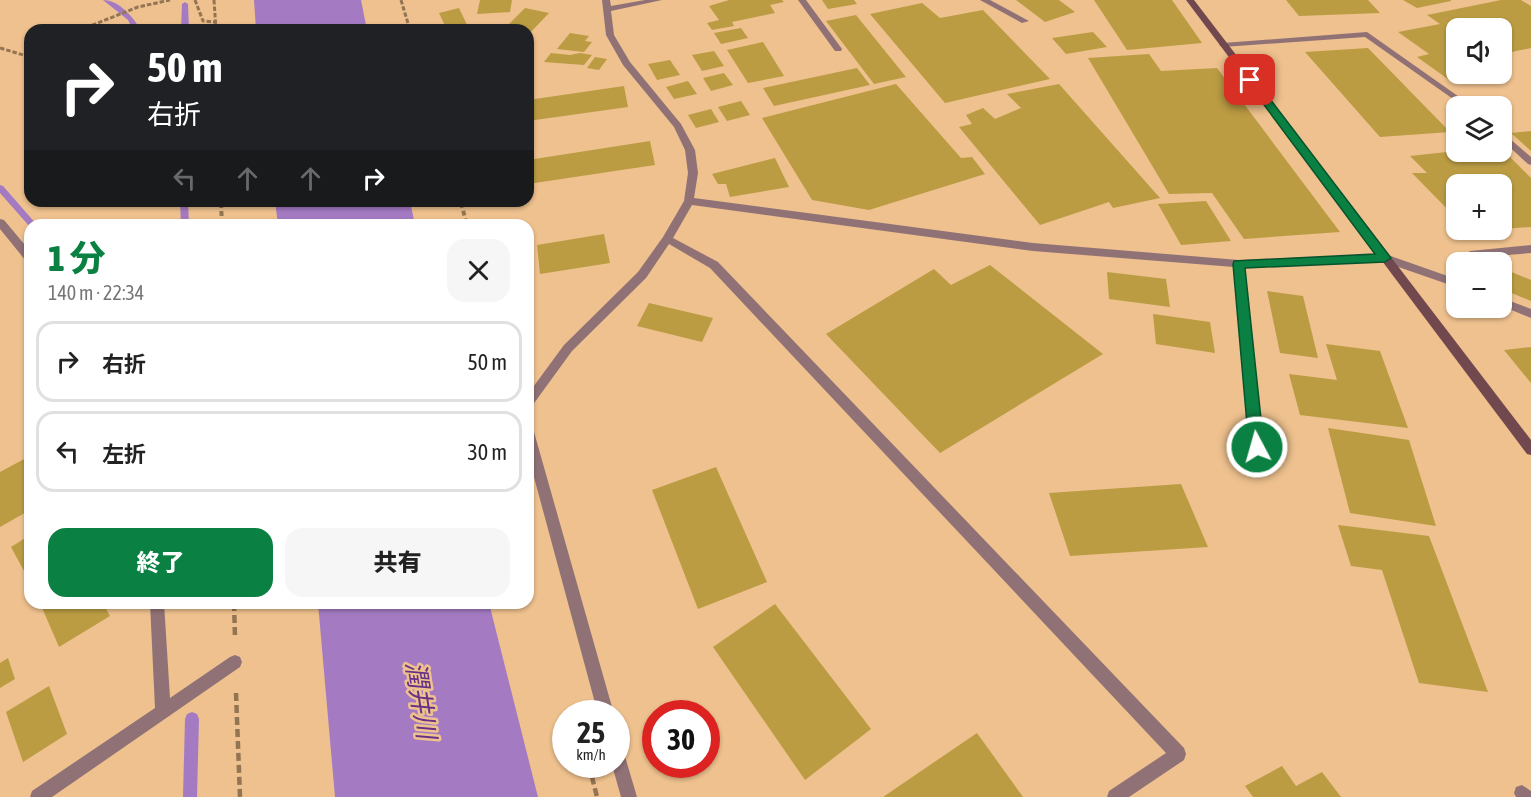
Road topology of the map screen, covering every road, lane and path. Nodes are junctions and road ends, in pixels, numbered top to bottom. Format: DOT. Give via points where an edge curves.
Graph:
graph roads {
  1 [pos="170,0"];
  2 [pos="195,0"];
  3 [pos="214,0"];
  4 [pos="401,0"];
  5 [pos="658,0"];
  6 [pos="802,0"];
  7 [pos="984,0"];
  8 [pos="1190,0"];
  9 [pos="606,5"];
  10 [pos="1025,21"];
  11 [pos="215,22"];
  12 [pos="94,24"];
  13 [pos="408,24"];
  14 [pos="1223,45"];
  15 [pos="0,48"];
  16 [pos="838,49"];
  17 [pos="24,54"];
  18 [pos="1454,96"];
  19 [pos="1512,144"];
  20 [pos="1531,162"];
  21 [pos="688,201"];
  22 [pos="0,222"];
  23 [pos="667,239"];
  24 [pos="1531,249"];
  25 [pos="24,251"];
  26 [pos="1500,252"];
  27 [pos="1385,258"];
  28 [pos="1239,264"];
  29 [pos="1446,274"];
  30 [pos="1442,277"];
  31 [pos="1446,279"];
  32 [pos="1512,306"];
  33 [pos="1531,314"];
  34 [pos="534,395"];
  35 [pos="1257,447"];
  36 [pos="1531,450"];
  37 [pos="534,454"];
  38 [pos="158,609"];
  39 [pos="234,609"];
  40 [pos="236,662"];
  41 [pos="602,700"];
  42 [pos="163,712"];
  43 [pos="592,778"];
  44 [pos="623,778"];
  45 [pos="39,797"];
  46 [pos="240,797"];
  47 [pos="597,797"];
  48 [pos="628,797"];
  49 [pos="1115,797"];
  1 -- 12 [label="path"];
  2 -- 11 [label="path" via="203,21"];
  3 -- 11 [label="path"];
  4 -- 13 [label="path"];
  5 -- 9 [label="street"];
  6 -- 16 [label="street"];
  7 -- 10 [label="street"];
  8 -- 14 [label="street"];
  9 -- 21 [label="street" via="610,35 626,63 678,126 690,150 693,173"];
  14 -- 18 [label="street" via="1367,34"];
  14 -- 27 [label="street"];
  15 -- 17 [label="path"];
  19 -- 20 [label="street"];
  21 -- 23 [label="street"];
  21 -- 28 [label="street" via="1033,247"];
  22 -- 25 [label="street"];
  23 -- 34 [label="street" via="642,275 568,348"];
  23 -- 49 [label="street" via="714,265 1178,754"];
  24 -- 26 [label="street"];
  27 -- 28 [label="street"];
  27 -- 30 [label="street"];
  27 -- 36 [label="street"];
  28 -- 35 [label="street"];
  29 -- 30 [label="street"];
  30 -- 31 [label="street"];
  32 -- 33 [label="street"];
  37 -- 41 [label="street"];
  38 -- 42 [label="street"];
  39 -- 40 [label="path"];
  40 -- 42 [label="street"];
  40 -- 46 [label="path"];
  42 -- 45 [label="street"];
  43 -- 47 [label="path"];
  44 -- 48 [label="street"];
}
